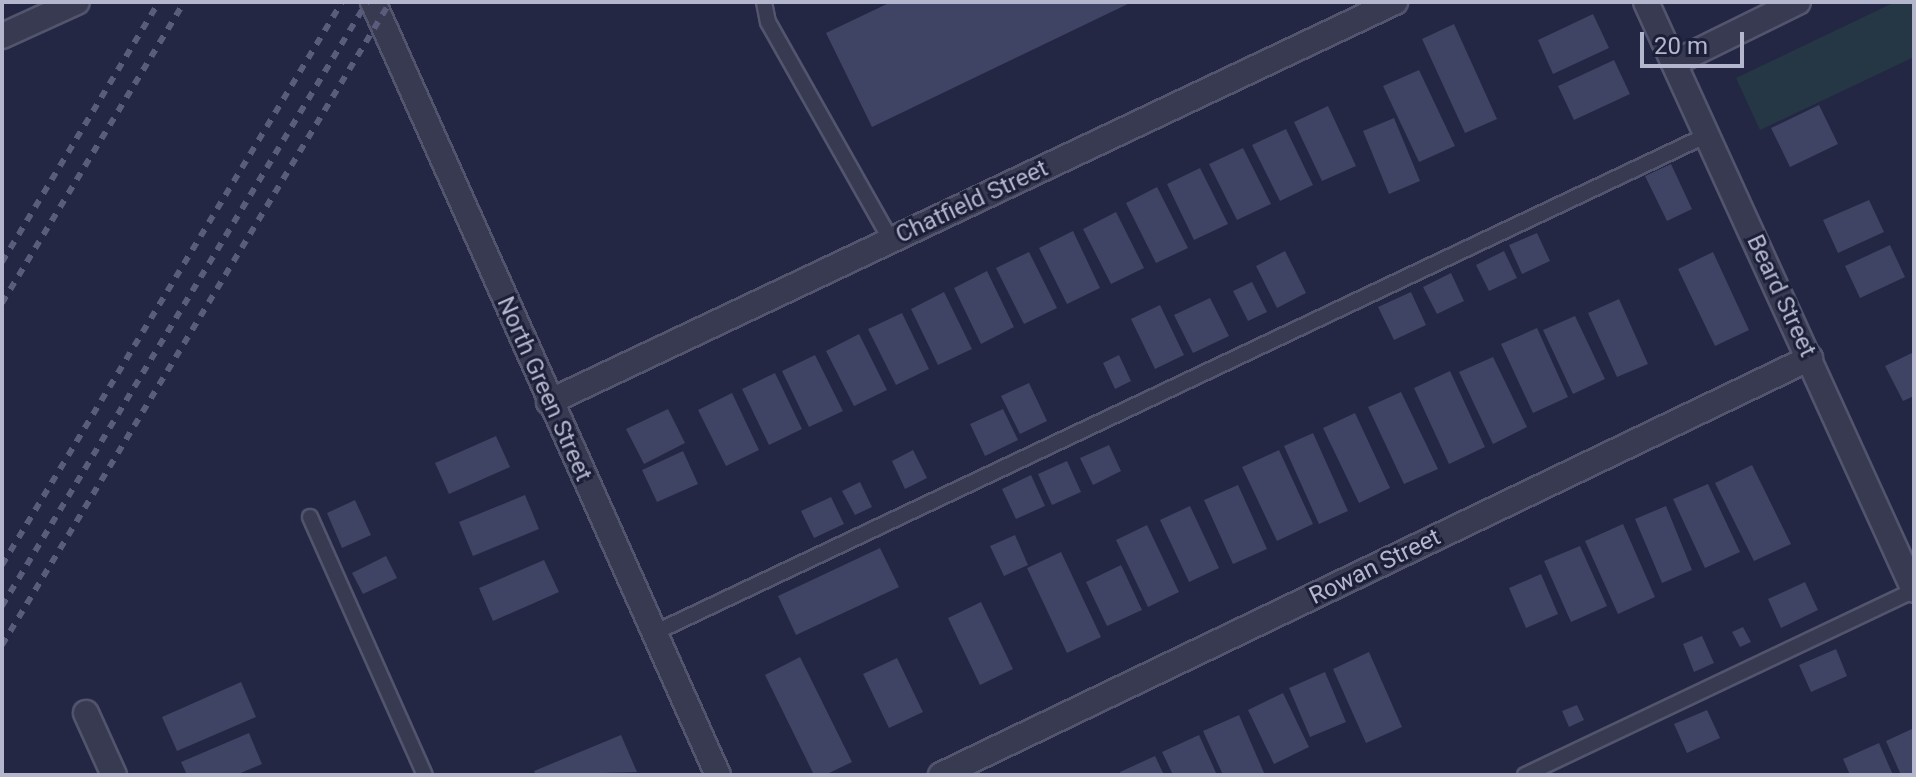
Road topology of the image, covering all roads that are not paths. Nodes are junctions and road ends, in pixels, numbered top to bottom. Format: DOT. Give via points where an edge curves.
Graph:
graph roads {
  1 [pos="77,2"];
  2 [pos="373,2"];
  3 [pos="764,2"];
  4 [pos="1395,2"];
  5 [pos="1646,2"];
  6 [pos="1798,2"];
  7 [pos="2,36"];
  8 [pos="1674,63"];
  9 [pos="1707,135"];
  10 [pos="891,240"];
  11 [pos="1810,358"];
  12 [pos="549,402"];
  13 [pos="310,517"];
  14 [pos="1914,590"];
  15 [pos="654,633"];
  16 [pos="86,713"];
  17 [pos="114,775"];
  18 [pos="425,775"];
  19 [pos="718,775"];
  20 [pos="941,775"];
  21 [pos="1525,775"];
  1 -- 7 [label="street"];
  2 -- 12 [label="street, North Green Street"];
  3 -- 10 [label="lane" via="768,22"];
  4 -- 10 [label="street, Chatfield Street"];
  5 -- 8 [label="street, Beard Street"];
  6 -- 8 [label="street"];
  8 -- 9 [label="street, Beard Street"];
  9 -- 11 [label="street, Beard Street"];
  9 -- 15 [label="lane"];
  10 -- 12 [label="street, Chatfield Street"];
  11 -- 14 [label="street, Beard Street"];
  11 -- 20 [label="street, Rowan Street"];
  12 -- 15 [label="street, North Green Street"];
  13 -- 18 [label="lane"];
  14 -- 21 [label="lane"];
  15 -- 19 [label="street, North Green Street"];
  16 -- 17 [label="street"];
}
